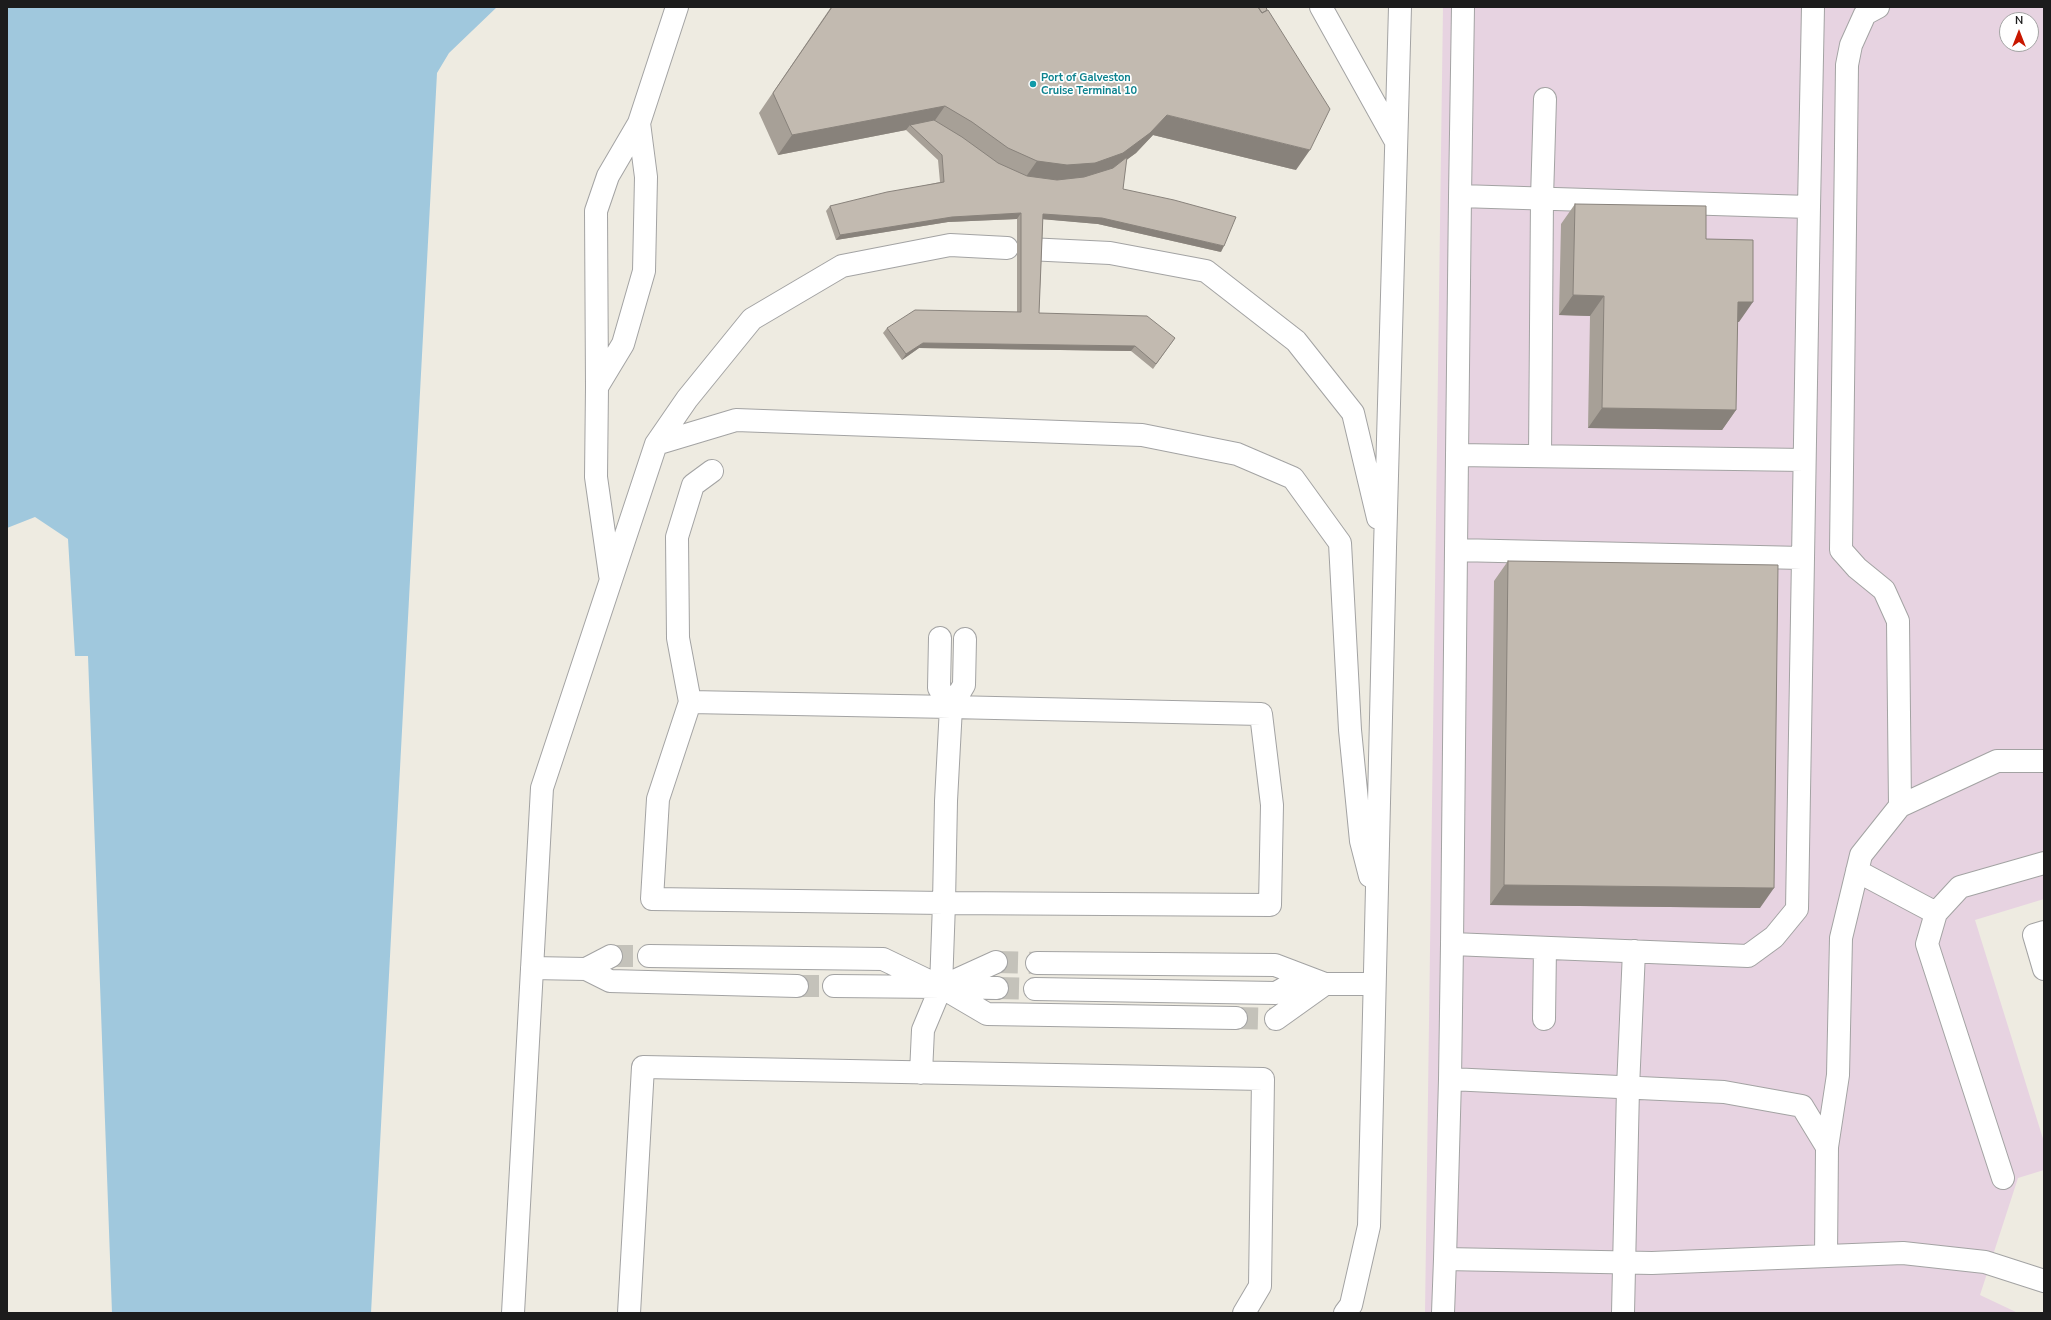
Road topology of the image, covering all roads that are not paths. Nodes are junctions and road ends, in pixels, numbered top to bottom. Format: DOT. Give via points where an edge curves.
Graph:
graph roads {
  1 [pos="677,7"];
  2 [pos="1321,7"];
  3 [pos="1400,7"];
  4 [pos="1463,7"];
  5 [pos="1813,7"];
  6 [pos="1878,7"];
  7 [pos="1545,99"];
  8 [pos="639,123"];
  9 [pos="1395,140"];
  10 [pos="1460,196"];
  11 [pos="1542,198"];
  12 [pos="1809,207"];
  13 [pos="1007,248"];
  14 [pos="1028,249"];
  15 [pos="597,387"];
  16 [pos="656,444"];
  17 [pos="1457,455"];
  18 [pos="1540,456"];
  19 [pos="1804,460"];
  20 [pos="712,471"];
  21 [pos="1385,548"];
  22 [pos="1456,550"];
  23 [pos="1802,558"];
  24 [pos="611,580"];
  25 [pos="940,638"];
  26 [pos="965,639"];
  27 [pos="690,702"];
  28 [pos="951,707"];
  29 [pos="2044,761"];
  30 [pos="1900,806"];
  31 [pos="2044,862"];
  32 [pos="1857,871"];
  33 [pos="1376,898"];
  34 [pos="944,903"];
  35 [pos="1936,913"];
  36 [pos="2044,932"];
  37 [pos="1452,944"];
  38 [pos="1545,948"];
  39 [pos="1634,951"];
  40 [pos="611,956"];
  41 [pos="649,956"];
  42 [pos="996,962"];
  43 [pos="1037,963"];
  44 [pos="532,968"];
  45 [pos="586,969"];
  46 [pos="2044,969"];
  47 [pos="1304,977"];
  48 [pos="1325,984"];
  49 [pos="1374,984"];
  50 [pos="797,986"];
  51 [pos="834,986"];
  52 [pos="941,987"];
  53 [pos="997,988"];
  54 [pos="1035,989"];
  55 [pos="1236,1018"];
  56 [pos="1276,1018"];
  57 [pos="1544,1018"];
  58 [pos="921,1073"];
  59 [pos="1450,1079"];
  60 [pos="1628,1088"];
  61 [pos="1827,1147"];
  62 [pos="2003,1178"];
  63 [pos="1826,1256"];
  64 [pos="1445,1259"];
  65 [pos="1624,1263"];
  66 [pos="2044,1280"];
  67 [pos="513,1313"];
  68 [pos="629,1313"];
  69 [pos="1244,1313"];
  70 [pos="1345,1313"];
  71 [pos="1443,1313"];
  72 [pos="1623,1313"];
  1 -- 8 [label="street"];
  2 -- 9 [label="street"];
  3 -- 9 [label="street"];
  4 -- 10 [label="street"];
  5 -- 12 [label="street"];
  6 -- 30 [label="street" via="1865,14 1851,45 1847,66 1841,550 1857,568 1884,590 1898,621"];
  7 -- 11 [label="street"];
  8 -- 15 [label="street" via="608,176 596,211"];
  8 -- 15 [label="street" via="646,178 644,271 622,344"];
  9 -- 21 [label="street"];
  10 -- 11 [label="street"];
  10 -- 17 [label="street"];
  11 -- 12 [label="street"];
  11 -- 18 [label="street"];
  12 -- 19 [label="street"];
  13 -- 16 [label="street" via="950,245 842,266 752,319 687,399"];
  14 -- 21 [label="street" via="1110,253 1206,271 1296,341 1353,413"];
  15 -- 24 [label="street" via="596,477"];
  16 -- 24 [label="street"];
  16 -- 33 [label="street" via="736,420 1142,435 1237,454 1293,478 1340,543 1350,730 1361,841"];
  17 -- 18 [label="street"];
  17 -- 22 [label="street"];
  18 -- 19 [label="street"];
  19 -- 23 [label="street"];
  20 -- 27 [label="street" via="693,485 677,537 678,638"];
  21 -- 33 [label="street"];
  22 -- 23 [label="street"];
  22 -- 37 [label="street"];
  23 -- 39 [label="street" via="1796,909 1774,937 1748,956"];
  24 -- 44 [label="street" via="542,788"];
  25 -- 28 [label="street" via="939,688"];
  26 -- 28 [label="street" via="964,686"];
  27 -- 28 [label="street"];
  27 -- 34 [label="street" via="658,799 652,899"];
  28 -- 34 [label="street"];
  28 -- 34 [label="street" via="1261,714 1272,805 1270,905"];
  29 -- 30 [label="street" via="1997,761"];
  30 -- 32 [label="street" via="1861,855"];
  31 -- 35 [label="street" via="1960,887"];
  32 -- 35 [label="street"];
  32 -- 61 [label="street" via="1841,938 1838,1075"];
  33 -- 49 [label="street"];
  34 -- 52 [label="street"];
  35 -- 62 [label="street" via="1927,944"];
  36 -- 46 [label="street" via="2034,935"];
  37 -- 38 [label="street"];
  37 -- 59 [label="street"];
  38 -- 39 [label="street"];
  38 -- 57 [label="street"];
  39 -- 60 [label="street"];
  40 -- 45 [label="street"];
  41 -- 52 [label="street" via="883,959"];
  42 -- 52 [label="street"];
  43 -- 47 [label="street" via="1275,965"];
  44 -- 45 [label="street"];
  44 -- 67 [label="street"];
  45 -- 50 [label="street" via="610,981"];
  47 -- 48 [label="street"];
  47 -- 54 [label="street" via="1276,993"];
  48 -- 49 [label="street"];
  48 -- 56 [label="street"];
  49 -- 70 [label="street" via="1369,1226 1351,1305"];
  51 -- 52 [label="street"];
  52 -- 53 [label="street"];
  52 -- 55 [label="street" via="987,1014"];
  52 -- 58 [label="street" via="923,1030"];
  58 -- 68 [label="street" via="643,1068"];
  58 -- 69 [label="street" via="1262,1079 1260,1286"];
  59 -- 60 [label="street"];
  59 -- 64 [label="street"];
  60 -- 61 [label="street" via="1724,1092 1802,1106"];
  60 -- 65 [label="street"];
  61 -- 63 [label="street"];
  63 -- 65 [label="street"];
  63 -- 66 [label="street" via="1910,1253 1985,1262"];
  64 -- 65 [label="street"];
  64 -- 71 [label="street"];
  65 -- 72 [label="street"];
}
